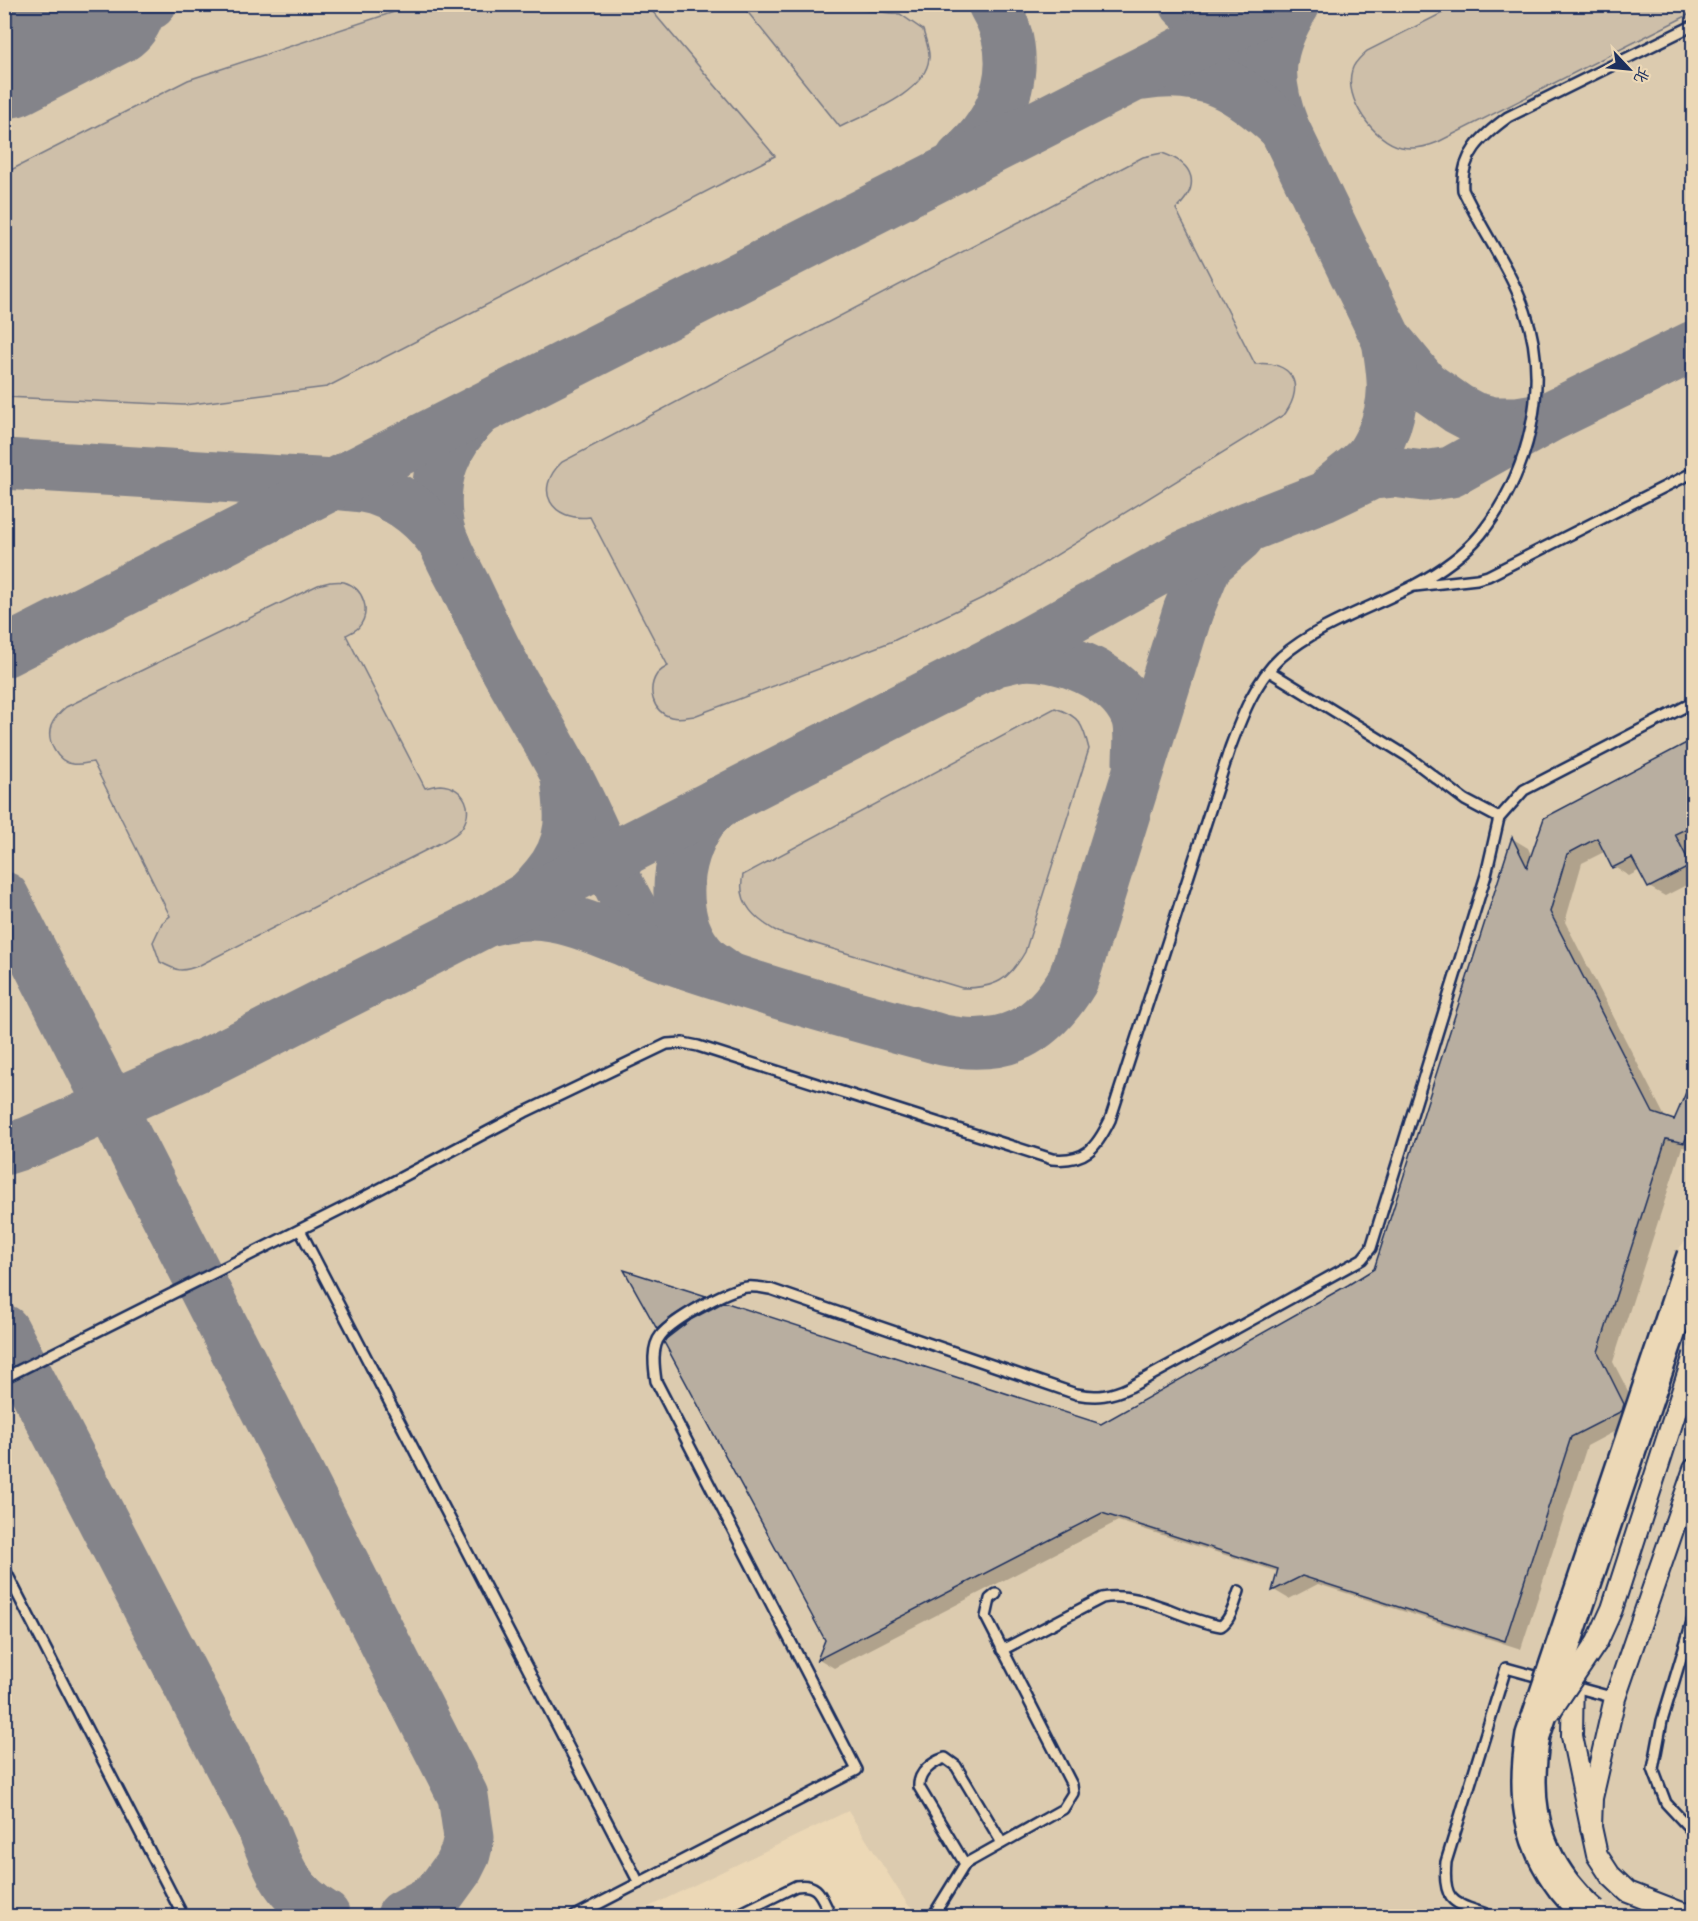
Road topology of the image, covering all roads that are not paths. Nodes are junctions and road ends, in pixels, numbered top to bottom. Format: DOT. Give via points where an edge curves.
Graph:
graph roads {
  1 [pos="1694,25"];
  2 [pos="1694,472"];
  3 [pos="1413,586"];
  4 [pos="1269,671"];
  5 [pos="1694,702"];
  6 [pos="1499,818"];
  7 [pos="300,1230"];
  8 [pos="1694,1256"];
  9 [pos="1694,1305"];
  10 [pos="1694,1355"];
  11 [pos="4,1378"];
  12 [pos="1694,1469"];
  13 [pos="4,1568"];
  14 [pos="1239,1591"];
  15 [pos="996,1594"];
  16 [pos="1694,1616"];
  17 [pos="1002,1650"];
  18 [pos="1573,1687"];
  19 [pos="1615,1698"];
  20 [pos="1533,1735"];
  21 [pos="1591,1827"];
  22 [pos="1694,1833"];
  23 [pos="1002,1843"];
  24 [pos="964,1864"];
  25 [pos="639,1883"];
  26 [pos="1694,1914"];
  27 [pos="181,1916"];
  28 [pos="932,1916"];
  29 [pos="575,1917"];
  30 [pos="735,1917"];
  31 [pos="831,1917"];
  32 [pos="1491,1917"];
  33 [pos="1593,1917"];
  1 -- 3 [label="lane" via="1508,117 1484,136 1467,157 1463,190 1525,312 1533,343 1535,404 1521,462 1508,492 1480,535 1444,567"];
  2 -- 3 [label="lane" via="1488,576"];
  3 -- 4 [label="lane" via="1310,636"];
  4 -- 6 [label="lane" via="1407,756 1464,800"];
  4 -- 7 [label="lane" via="1256,688 1230,748 1110,1120 1101,1140 1079,1158 1052,1159 698,1046 667,1044 525,1112"];
  5 -- 6 [label="lane" via="1524,790"];
  6 -- 25 [label="lane" via="1486,875 1378,1226 1371,1248 1362,1259 1130,1387 1094,1397 770,1289 748,1286 725,1292 660,1336 653,1366 656,1381 857,1770"];
  7 -- 11 [label="lane"];
  7 -- 25 [label="lane"];
  8 -- 20 [label="highway, bridge"];
  9 -- 18 [label="street" via="1573,1659"];
  10 -- 20 [label="street, bridge" via="1612,1609 1576,1675"];
  12 -- 19 [label="street"];
  13 -- 27 [label="lane"];
  14 -- 17 [label="lane" via="1221,1626 1110,1596"];
  15 -- 17 [label="lane" via="990,1599 986,1617"];
  16 -- 22 [label="lane" via="1662,1720 1653,1769 1666,1803"];
  17 -- 23 [label="lane" via="1073,1793 1062,1809"];
  18 -- 19 [label="lane"];
  18 -- 21 [label="street" via="1572,1736"];
  18 -- 32 [label="lane" via="1506,1668 1446,1862 1444,1881 1452,1900"];
  19 -- 21 [label="street" via="1592,1798"];
  20 -- 33 [label="highway, bridge" via="1528,1791 1531,1822 1558,1878"];
  21 -- 26 [label="street" via="1597,1855 1628,1892"];
  23 -- 24 [label="lane"];
  23 -- 24 [label="lane" via="956,1766 945,1758 939,1760 924,1771 919,1786"];
  24 -- 28 [label="lane"];
  25 -- 29 [label="lane"];
  30 -- 31 [label="lane" via="803,1884 816,1889"];
}
